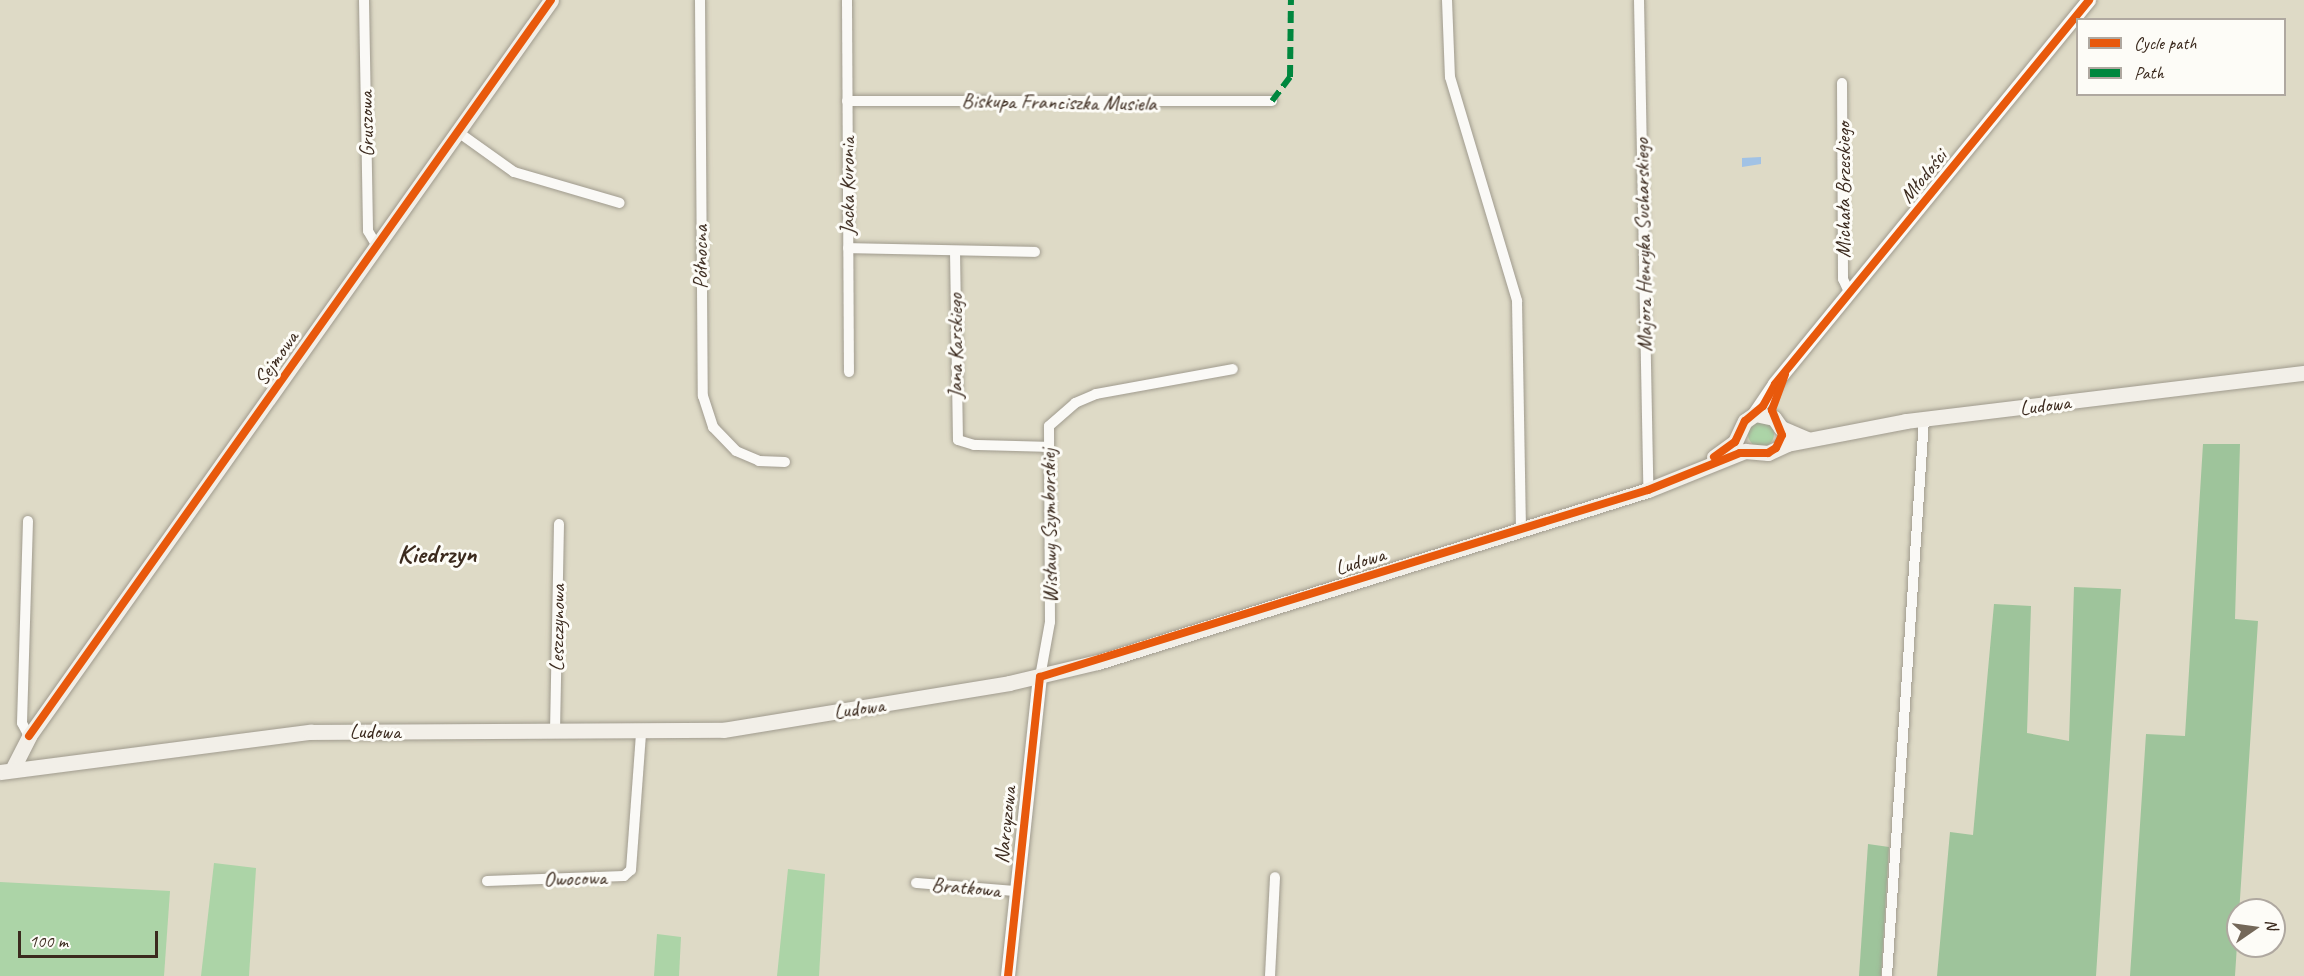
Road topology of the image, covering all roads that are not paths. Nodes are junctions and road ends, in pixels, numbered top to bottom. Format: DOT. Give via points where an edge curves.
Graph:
graph roads {
  1 [pos="364,0"];
  2 [pos="551,0"];
  3 [pos="700,0"];
  4 [pos="847,0"];
  5 [pos="1447,0"];
  6 [pos="1639,0"];
  7 [pos="2089,0"];
  8 [pos="1842,83"];
  9 [pos="847,101"];
  10 [pos="1272,101"];
  11 [pos="458,132"];
  12 [pos="620,203"];
  13 [pos="377,246"];
  14 [pos="848,248"];
  15 [pos="955,251"];
  16 [pos="1035,252"];
  17 [pos="1850,294"];
  18 [pos="1233,369"];
  19 [pos="849,372"];
  20 [pos="2304,373"];
  21 [pos="1785,374"];
  22 [pos="1755,414"];
  23 [pos="1924,419"];
  24 [pos="1777,423"];
  25 [pos="1740,431"];
  26 [pos="1813,440"];
  27 [pos="1048,447"];
  28 [pos="1776,448"];
  29 [pos="1750,451"];
  30 [pos="785,462"];
  31 [pos="1689,475"];
  32 [pos="1648,490"];
  33 [pos="28,521"];
  34 [pos="559,524"];
  35 [pos="1521,530"];
  36 [pos="1040,677"];
  37 [pos="555,732"];
  38 [pos="641,733"];
  39 [pos="29,736"];
  40 [pos="6,771"];
  41 [pos="1275,877"];
  42 [pos="487,881"];
  43 [pos="916,883"];
  44 [pos="1016,891"];
  45 [pos="1008,976"];
  46 [pos="1270,976"];
  47 [pos="1887,976"];
  1 -- 13 [label="street, Gruszowa" via="368,231"];
  2 -- 11 [label="main road, Sejmowa"];
  3 -- 30 [label="street, Północna" via="702,396 713,427 736,451 759,461"];
  4 -- 9 [label="street, Jacka Kuronia"];
  5 -- 35 [label="street" via="1449,71 1518,307"];
  6 -- 32 [label="street, Majora Henryka Sucharskiego"];
  7 -- 17 [label="street, Młodości"];
  8 -- 17 [label="street, Michała Brzeskiego" via="1843,279"];
  9 -- 10 [label="street, Biskupa Franciszka Musiela"];
  9 -- 14 [label="street, Jacka Kuronia"];
  11 -- 12 [label="street" via="514,172"];
  11 -- 13 [label="main road, Sejmowa"];
  13 -- 39 [label="main road, Sejmowa"];
  14 -- 15 [label="street"];
  14 -- 19 [label="street, Jacka Kuronia"];
  15 -- 16 [label="street"];
  15 -- 27 [label="street, Jana Karskiego" via="958,440 974,445"];
  17 -- 21 [label="street, Młodości"];
  18 -- 27 [label="street, Wisławy Szymborskiej" via="1084,398 1049,426"];
  20 -- 23 [label="main road, Ludowa"];
  21 -- 22 [label="street, Młodości"];
  21 -- 24 [label="street, Młodości" via="1774,402"];
  22 -- 24 [label="main road, Ludowa"];
  22 -- 25 [label="main road, Ludowa"];
  23 -- 26 [label="main road, Ludowa"];
  23 -- 47 [label="street"];
  24 -- 26 [label="main road, Ludowa" via="1795,436"];
  24 -- 28 [label="main road"];
  25 -- 29 [label="main road" via="1742,442"];
  25 -- 31 [label="main road, Ludowa" via="1735,442"];
  26 -- 28 [label="main road, Ludowa"];
  27 -- 36 [label="street, Wisławy Szymborskiej" via="1050,622"];
  28 -- 29 [label="main road, Ludowa" via="1758,454"];
  29 -- 31 [label="main road, Ludowa"];
  31 -- 32 [label="main road, Ludowa"];
  32 -- 35 [label="main road, Ludowa"];
  33 -- 39 [label="street" via="22,723"];
  34 -- 37 [label="street, Leszczynowa"];
  35 -- 36 [label="main road, Ludowa"];
  36 -- 38 [label="main road, Ludowa" via="723,730"];
  36 -- 44 [label="street, Narcyzowa"];
  37 -- 38 [label="main road, Ludowa"];
  37 -- 40 [label="main road, Ludowa" via="310,732"];
  38 -- 42 [label="street, Owocowa" via="631,870 624,876"];
  39 -- 40 [label="main road, Sejmowa"];
  41 -- 46 [label="street"];
  43 -- 44 [label="street, Bratkowa"];
  44 -- 45 [label="street, Narcyzowa"];
}
